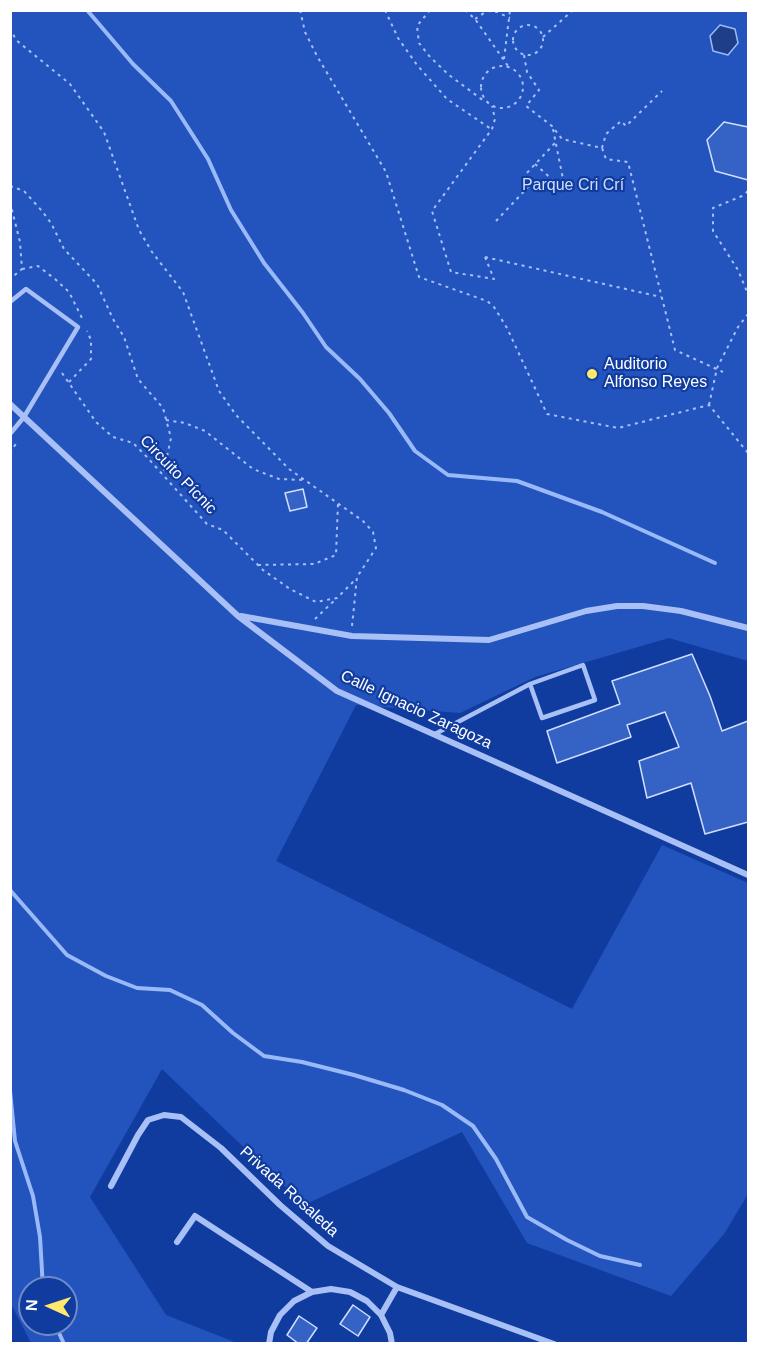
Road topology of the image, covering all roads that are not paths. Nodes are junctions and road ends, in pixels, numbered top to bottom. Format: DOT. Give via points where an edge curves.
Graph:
graph roads {
  1 [pos="10,302"];
  2 [pos="10,405"];
  3 [pos="24,417"];
  4 [pos="10,434"];
  5 [pos="238,616"];
  6 [pos="748,628"];
  7 [pos="530,684"];
  8 [pos="435,734"];
  9 [pos="748,875"];
  10 [pos="111,1186"];
  11 [pos="177,1242"];
  12 [pos="397,1287"];
  13 [pos="312,1292"];
  14 [pos="381,1315"];
  15 [pos="269,1344"];
  16 [pos="392,1344"];
  17 [pos="554,1344"];
  1 -- 3 [label="lane" via="26,289 78,327"];
  2 -- 3 [label="street, Calle Ignacio Zaragoza"];
  3 -- 4 [label="lane"];
  3 -- 5 [label="street, Calle Ignacio Zaragoza"];
  5 -- 6 [label="street" via="352,636 489,640 586,611 643,606"];
  5 -- 8 [label="street, Calle Ignacio Zaragoza" via="337,691"];
  7 -- 7 [label="lane" via="583,665 595,700 542,717"];
  7 -- 8 [label="lane"];
  8 -- 9 [label="street, Calle Ignacio Zaragoza"];
  10 -- 12 [label="street, Privada Rosaleda" via="148,1120 164,1115 181,1117 328,1246"];
  11 -- 13 [label="street" via="195,1216"];
  12 -- 14 [label="street"];
  12 -- 17 [label="street, Privada Rosaleda"];
  13 -- 14 [label="street" via="350,1292 368,1301"];
  13 -- 15 [label="street" via="294,1301 280,1315"];
  14 -- 16 [label="street"];
}
